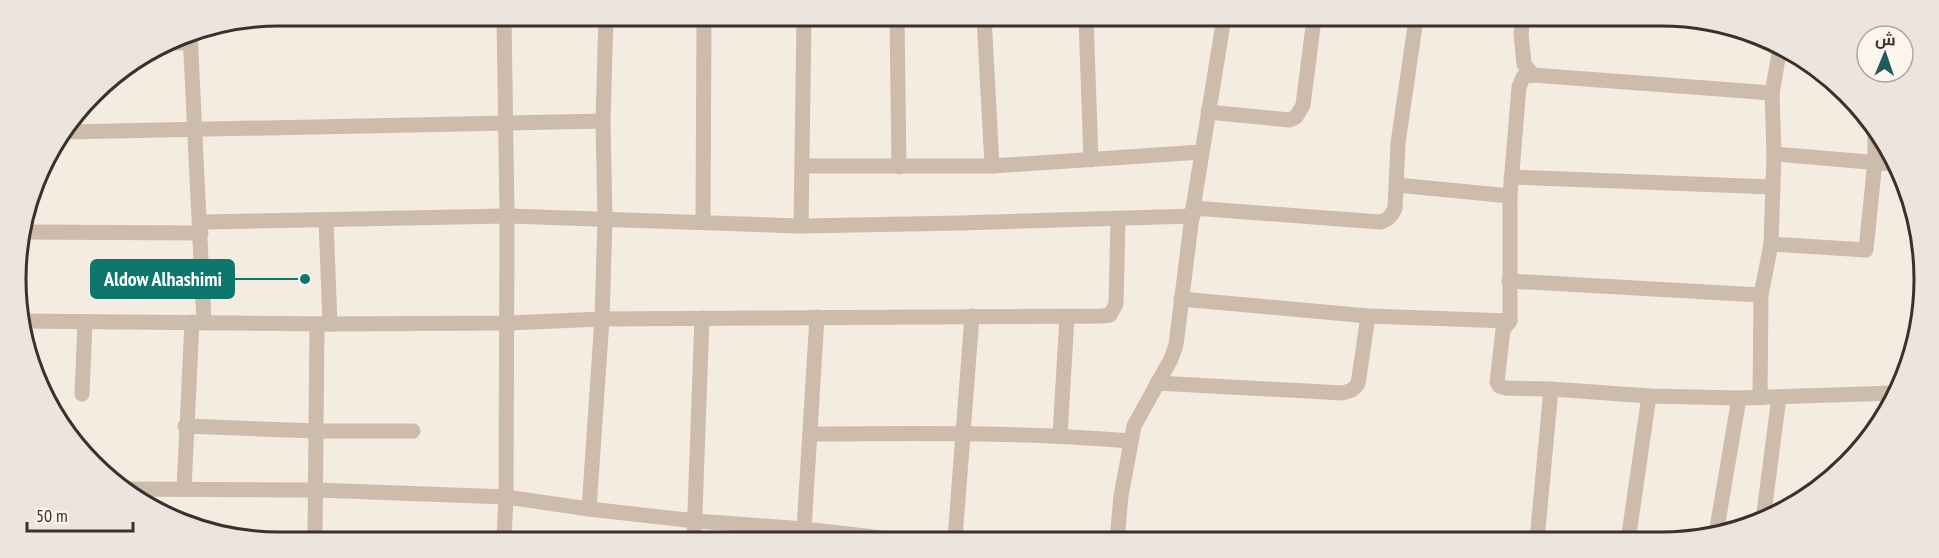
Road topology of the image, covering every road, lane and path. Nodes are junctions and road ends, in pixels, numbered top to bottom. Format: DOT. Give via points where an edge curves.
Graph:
graph roads {
  1 [pos="504,26"];
  2 [pos="606,26"];
  3 [pos="704,26"];
  4 [pos="804,26"];
  5 [pos="897,26"];
  6 [pos="984,26"];
  7 [pos="1086,26"];
  8 [pos="1223,26"];
  9 [pos="1313,26"];
  10 [pos="1415,26"];
  11 [pos="1522,26"];
  12 [pos="190,42"];
  13 [pos="1779,55"];
  14 [pos="1533,75"];
  15 [pos="1772,93"];
  16 [pos="1208,112"];
  17 [pos="603,122"];
  18 [pos="506,125"];
  19 [pos="195,130"];
  20 [pos="73,132"];
  21 [pos="1875,144"];
  22 [pos="1201,152"];
  23 [pos="1774,154"];
  24 [pos="1090,160"];
  25 [pos="1875,161"];
  26 [pos="1885,163"];
  27 [pos="803,166"];
  28 [pos="992,166"];
  29 [pos="899,167"];
  30 [pos="1511,177"];
  31 [pos="1397,185"];
  32 [pos="1772,188"];
  33 [pos="1510,196"];
  34 [pos="1193,212"];
  35 [pos="507,216"];
  36 [pos="605,219"];
  37 [pos="1118,219"];
  38 [pos="326,220"];
  39 [pos="703,221"];
  40 [pos="801,226"];
  41 [pos="201,227"];
  42 [pos="30,232"];
  43 [pos="1771,244"];
  44 [pos="1509,281"];
  45 [pos="1761,295"];
  46 [pos="1181,299"];
  47 [pos="972,316"];
  48 [pos="1368,316"];
  49 [pos="817,317"];
  50 [pos="1067,317"];
  51 [pos="702,318"];
  52 [pos="602,319"];
  53 [pos="29,321"];
  54 [pos="1510,321"];
  55 [pos="85,322"];
  56 [pos="198,322"];
  57 [pos="506,323"];
  58 [pos="324,324"];
  59 [pos="1157,383"];
  60 [pos="1551,389"];
  61 [pos="1886,393"];
  62 [pos="82,394"];
  63 [pos="1648,396"];
  64 [pos="1779,397"];
  65 [pos="1739,398"];
  66 [pos="1760,398"];
  67 [pos="186,426"];
  68 [pos="316,431"];
  69 [pos="413,431"];
  70 [pos="964,432"];
  71 [pos="810,434"];
  72 [pos="1060,435"];
  73 [pos="1130,441"];
  74 [pos="137,489"];
  75 [pos="184,489"];
  76 [pos="317,490"];
  77 [pos="506,497"];
  78 [pos="589,509"];
  79 [pos="1764,510"];
  80 [pos="696,521"];
  81 [pos="1717,526"];
  82 [pos="804,529"];
  83 [pos="315,532"];
  84 [pos="504,532"];
  85 [pos="695,532"];
  86 [pos="777,532"];
  87 [pos="789,532"];
  88 [pos="825,532"];
  89 [pos="956,532"];
  90 [pos="1118,532"];
  91 [pos="1538,532"];
  92 [pos="1629,532"];
  1 -- 18 [label="street"];
  2 -- 17 [label="street"];
  3 -- 39 [label="street"];
  4 -- 27 [label="street"];
  5 -- 29 [label="street"];
  6 -- 28 [label="street"];
  7 -- 24 [label="street"];
  8 -- 16 [label="street"];
  9 -- 16 [label="street" via="1303,105 1296,117 1289,120"];
  10 -- 31 [label="street" via="1398,143"];
  11 -- 14 [label="street" via="1524,64"];
  12 -- 19 [label="street"];
  13 -- 15 [label="street"];
  14 -- 15 [label="street"];
  14 -- 30 [label="street" via="1523,77 1519,87"];
  15 -- 23 [label="street"];
  16 -- 22 [label="street"];
  17 -- 18 [label="street"];
  17 -- 36 [label="street"];
  18 -- 19 [label="street"];
  18 -- 35 [label="street"];
  19 -- 20 [label="street"];
  19 -- 41 [label="street"];
  21 -- 25 [label="street"];
  22 -- 24 [label="street"];
  22 -- 34 [label="street"];
  23 -- 25 [label="street"];
  23 -- 32 [label="street"];
  24 -- 28 [label="street"];
  25 -- 26 [label="street"];
  25 -- 43 [label="street" via="1866,250"];
  27 -- 29 [label="street"];
  27 -- 40 [label="street"];
  28 -- 29 [label="street"];
  30 -- 32 [label="street"];
  30 -- 33 [label="street"];
  31 -- 33 [label="street"];
  31 -- 34 [label="street" via="1392,215 1380,222"];
  32 -- 43 [label="street"];
  33 -- 44 [label="street"];
  34 -- 37 [label="street"];
  34 -- 46 [label="street"];
  35 -- 36 [label="street"];
  35 -- 38 [label="street"];
  35 -- 57 [label="street"];
  36 -- 39 [label="street"];
  36 -- 52 [label="street"];
  37 -- 40 [label="street"];
  37 -- 50 [label="street" via="1114,310 1110,315"];
  38 -- 41 [label="street"];
  38 -- 58 [label="street"];
  39 -- 40 [label="street"];
  41 -- 42 [label="street"];
  41 -- 56 [label="street"];
  43 -- 45 [label="street"];
  44 -- 45 [label="street"];
  44 -- 54 [label="street"];
  45 -- 66 [label="street"];
  46 -- 48 [label="street"];
  46 -- 59 [label="street" via="1176,345"];
  47 -- 49 [label="street"];
  47 -- 50 [label="street"];
  47 -- 70 [label="street"];
  48 -- 54 [label="street"];
  48 -- 59 [label="street" via="1358,384 1343,393"];
  49 -- 51 [label="street"];
  49 -- 71 [label="street"];
  50 -- 72 [label="street"];
  51 -- 52 [label="street"];
  51 -- 80 [label="street"];
  52 -- 57 [label="street"];
  52 -- 78 [label="street"];
  53 -- 55 [label="street"];
  54 -- 60 [label="street" via="1503,330 1499,386"];
  55 -- 56 [label="street"];
  55 -- 62 [label="street"];
  56 -- 58 [label="street"];
  56 -- 67 [label="street"];
  57 -- 58 [label="street"];
  57 -- 77 [label="street"];
  58 -- 68 [label="street"];
  59 -- 73 [label="street"];
  60 -- 63 [label="street"];
  60 -- 91 [label="street"];
  61 -- 64 [label="street"];
  63 -- 65 [label="street"];
  63 -- 92 [label="street"];
  64 -- 66 [label="street"];
  64 -- 79 [label="street"];
  65 -- 66 [label="street"];
  65 -- 81 [label="street"];
  67 -- 68 [label="street"];
  67 -- 75 [label="street"];
  68 -- 69 [label="street"];
  68 -- 76 [label="street"];
  70 -- 71 [label="street"];
  70 -- 72 [label="street"];
  70 -- 89 [label="street"];
  71 -- 82 [label="street"];
  72 -- 73 [label="street"];
  73 -- 90 [label="street"];
  74 -- 75 [label="street"];
  75 -- 76 [label="street"];
  76 -- 77 [label="street"];
  76 -- 83 [label="street"];
  77 -- 78 [label="street"];
  77 -- 84 [label="street"];
  78 -- 80 [label="street"];
  80 -- 85 [label="street"];
  80 -- 86 [label="street"];
  82 -- 87 [label="street"];
  82 -- 88 [label="street"];
}
